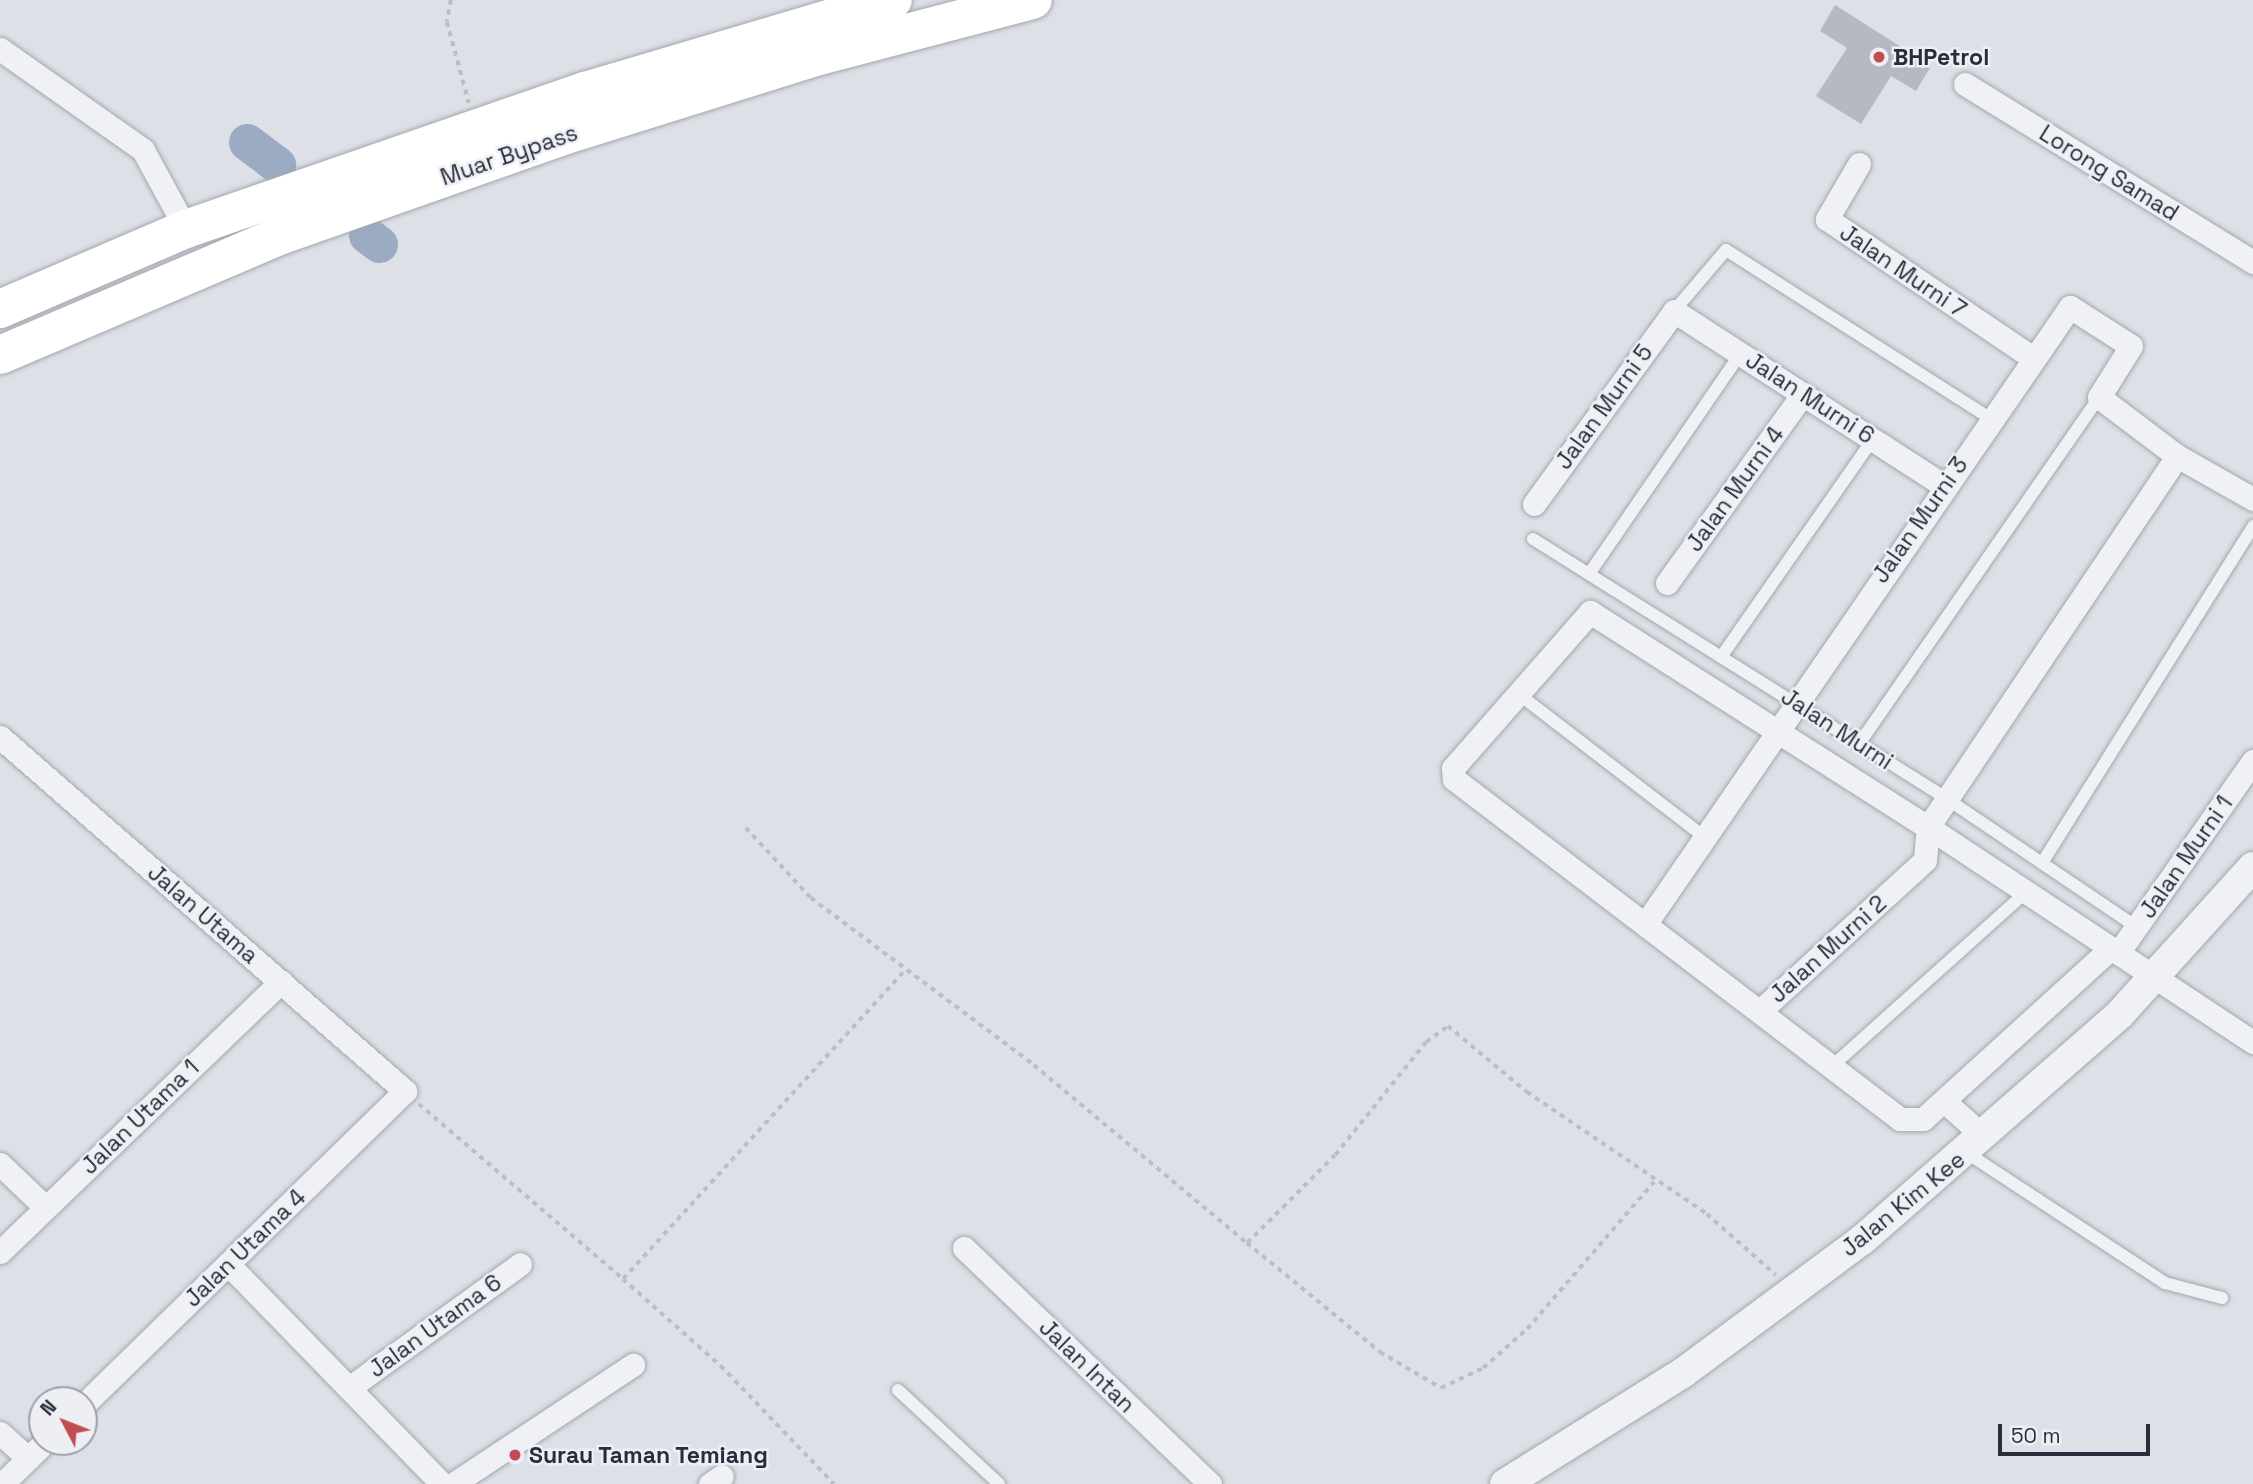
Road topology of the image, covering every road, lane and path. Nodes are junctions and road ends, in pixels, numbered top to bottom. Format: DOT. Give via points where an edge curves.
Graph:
graph roads {
  1 [pos="451,0"];
  2 [pos="894,0"];
  3 [pos="1033,0"];
  4 [pos="0,49"];
  5 [pos="1965,84"];
  6 [pos="476,129"];
  7 [pos="1859,164"];
  8 [pos="186,229"];
  9 [pos="2253,262"];
  10 [pos="117,306"];
  11 [pos="0,309"];
  12 [pos="1674,311"];
  13 [pos="1741,353"];
  14 [pos="0,355"];
  15 [pos="2033,358"];
  16 [pos="0,367"];
  17 [pos="1803,394"];
  18 [pos="2099,397"];
  19 [pos="1991,419"];
  20 [pos="1872,439"];
  21 [pos="2177,456"];
  22 [pos="1944,486"];
  23 [pos="2253,499"];
  24 [pos="1534,504"];
  25 [pos="2253,526"];
  26 [pos="1533,539"];
  27 [pos="1589,574"];
  28 [pos="1667,583"];
  29 [pos="1590,612"];
  30 [pos="1721,657"];
  31 [pos="1516,692"];
  32 [pos="1794,701"];
  33 [pos="1774,729"];
  34 [pos="0,737"];
  35 [pos="1859,744"];
  36 [pos="2253,761"];
  37 [pos="1947,799"];
  38 [pos="746,828"];
  39 [pos="1928,828"];
  40 [pos="1704,837"];
  41 [pos="2042,863"];
  42 [pos="2253,867"];
  43 [pos="2026,892"];
  44 [pos="1646,923"];
  45 [pos="2137,927"];
  46 [pos="2114,951"];
  47 [pos="905,970"];
  48 [pos="2155,978"];
  49 [pos="281,982"];
  50 [pos="1760,1010"];
  51 [pos="2253,1042"];
  52 [pos="1830,1068"];
  53 [pos="405,1091"];
  54 [pos="1950,1107"];
  55 [pos="1974,1144"];
  56 [pos="0,1164"];
  57 [pos="1654,1181"];
  58 [pos="45,1207"];
  59 [pos="1247,1243"];
  60 [pos="964,1248"];
  61 [pos="0,1252"];
  62 [pos="228,1264"];
  63 [pos="520,1264"];
  64 [pos="623,1279"];
  65 [pos="1793,1292"];
  66 [pos="2222,1298"];
  67 [pos="633,1365"];
  68 [pos="349,1388"];
  69 [pos="98,1390"];
  70 [pos="898,1390"];
  71 [pos="0,1433"];
  72 [pos="28,1458"];
  73 [pos="2,1484"];
  74 [pos="442,1484"];
  75 [pos="453,1484"];
  76 [pos="834,1484"];
  77 [pos="999,1484"];
  78 [pos="1210,1484"];
  79 [pos="1505,1484"];
  1 -- 6 [label="path" via="447,22"];
  2 -- 6 [label="highway, Muar Bypass"];
  3 -- 10 [label="highway, Muar Bypass" via="819,56 560,137 279,236"];
  4 -- 8 [label="street" via="143,150"];
  5 -- 9 [label="street, Lorong Samad"];
  6 -- 8 [label="highway, Muar Bypass"];
  7 -- 15 [label="street, Jalan Murni 7" via="1827,219"];
  8 -- 11 [label="highway, Muar Bypass"];
  10 -- 14 [label="highway, Muar Bypass"];
  10 -- 16 [label="highway"];
  12 -- 13 [label="street, Jalan Murni 6"];
  12 -- 19 [label="lane" via="1726,250"];
  12 -- 24 [label="street, Jalan Murni 5"];
  13 -- 17 [label="street, Jalan Murni 6"];
  13 -- 27 [label="lane"];
  15 -- 18 [label="street, Jalan Murni 3" via="2066,312 2076,306 2132,346"];
  15 -- 19 [label="street, Jalan Murni 3"];
  17 -- 20 [label="street, Jalan Murni 6"];
  17 -- 28 [label="street, Jalan Murni 4"];
  18 -- 21 [label="street"];
  18 -- 35 [label="lane"];
  19 -- 22 [label="street, Jalan Murni 3"];
  20 -- 22 [label="street, Jalan Murni 6"];
  20 -- 30 [label="lane"];
  21 -- 23 [label="street"];
  21 -- 37 [label="street, Jalan Murni 2"];
  22 -- 32 [label="street, Jalan Murni 3"];
  25 -- 41 [label="lane"];
  26 -- 27 [label="lane, Jalan Murni"];
  27 -- 30 [label="lane, Jalan Murni"];
  29 -- 31 [label="street, Jalan Murni 2"];
  29 -- 33 [label="street, Jalan Murni"];
  30 -- 32 [label="lane, Jalan Murni"];
  31 -- 40 [label="lane"];
  31 -- 44 [label="street, Jalan Murni 2" via="1452,774"];
  32 -- 33 [label="street, Jalan Murni 3"];
  32 -- 35 [label="lane, Jalan Murni"];
  33 -- 39 [label="street, Jalan Murni"];
  33 -- 40 [label="street, Jalan Murni 3"];
  34 -- 49 [label="street, Jalan Utama"];
  35 -- 37 [label="lane, Jalan Murni"];
  36 -- 45 [label="street, Jalan Murni 1"];
  37 -- 39 [label="street, Jalan Murni 2"];
  37 -- 41 [label="lane, Jalan Murni"];
  38 -- 47 [label="path" via="811,898"];
  39 -- 43 [label="street, Jalan Murni"];
  39 -- 50 [label="street, Jalan Murni 2" via="1925,860"];
  40 -- 44 [label="street, Jalan Murni 3"];
  41 -- 45 [label="lane, Jalan Murni"];
  42 -- 48 [label="street, Jalan Kim Kee"];
  43 -- 46 [label="street, Jalan Murni"];
  43 -- 52 [label="lane"];
  44 -- 50 [label="street, Jalan Murni 2"];
  45 -- 46 [label="street, Jalan Murni 1"];
  46 -- 48 [label="street, Jalan Murni"];
  46 -- 54 [label="street, Jalan Murni 1"];
  47 -- 59 [label="path" via="1034,1065"];
  47 -- 64 [label="path"];
  48 -- 51 [label="street, Jalan Murni"];
  48 -- 55 [label="street, Jalan Kim Kee"];
  49 -- 53 [label="street, Jalan Utama"];
  49 -- 58 [label="street, Jalan Utama 1"];
  50 -- 52 [label="street, Jalan Murni 1"];
  52 -- 54 [label="street, Jalan Murni 1" via="1900,1119 1923,1119"];
  53 -- 62 [label="street, Jalan Utama 4"];
  53 -- 64 [label="path"];
  54 -- 55 [label="street"];
  55 -- 65 [label="street, Jalan Kim Kee"];
  55 -- 66 [label="lane" via="2165,1283"];
  56 -- 58 [label="street"];
  57 -- 59 [label="path" via="1527,1329 1483,1368 1441,1388 1411,1375 1324,1310"];
  57 -- 59 [label="path" via="1527,1092 1448,1026 1426,1042 1335,1155"];
  57 -- 65 [label="path" via="1707,1214"];
  58 -- 61 [label="street, Jalan Utama 1"];
  60 -- 78 [label="street, Jalan Intan"];
  62 -- 68 [label="street"];
  62 -- 69 [label="street, Jalan Utama 4"];
  63 -- 68 [label="street, Jalan Utama 6"];
  64 -- 76 [label="path" via="721,1366"];
  65 -- 79 [label="street, Jalan Kim Kee" via="1684,1373"];
  67 -- 75 [label="street"];
  68 -- 74 [label="street"];
  70 -- 77 [label="lane"];
  71 -- 72 [label="street"];
  72 -- 73 [label="street"];
}
